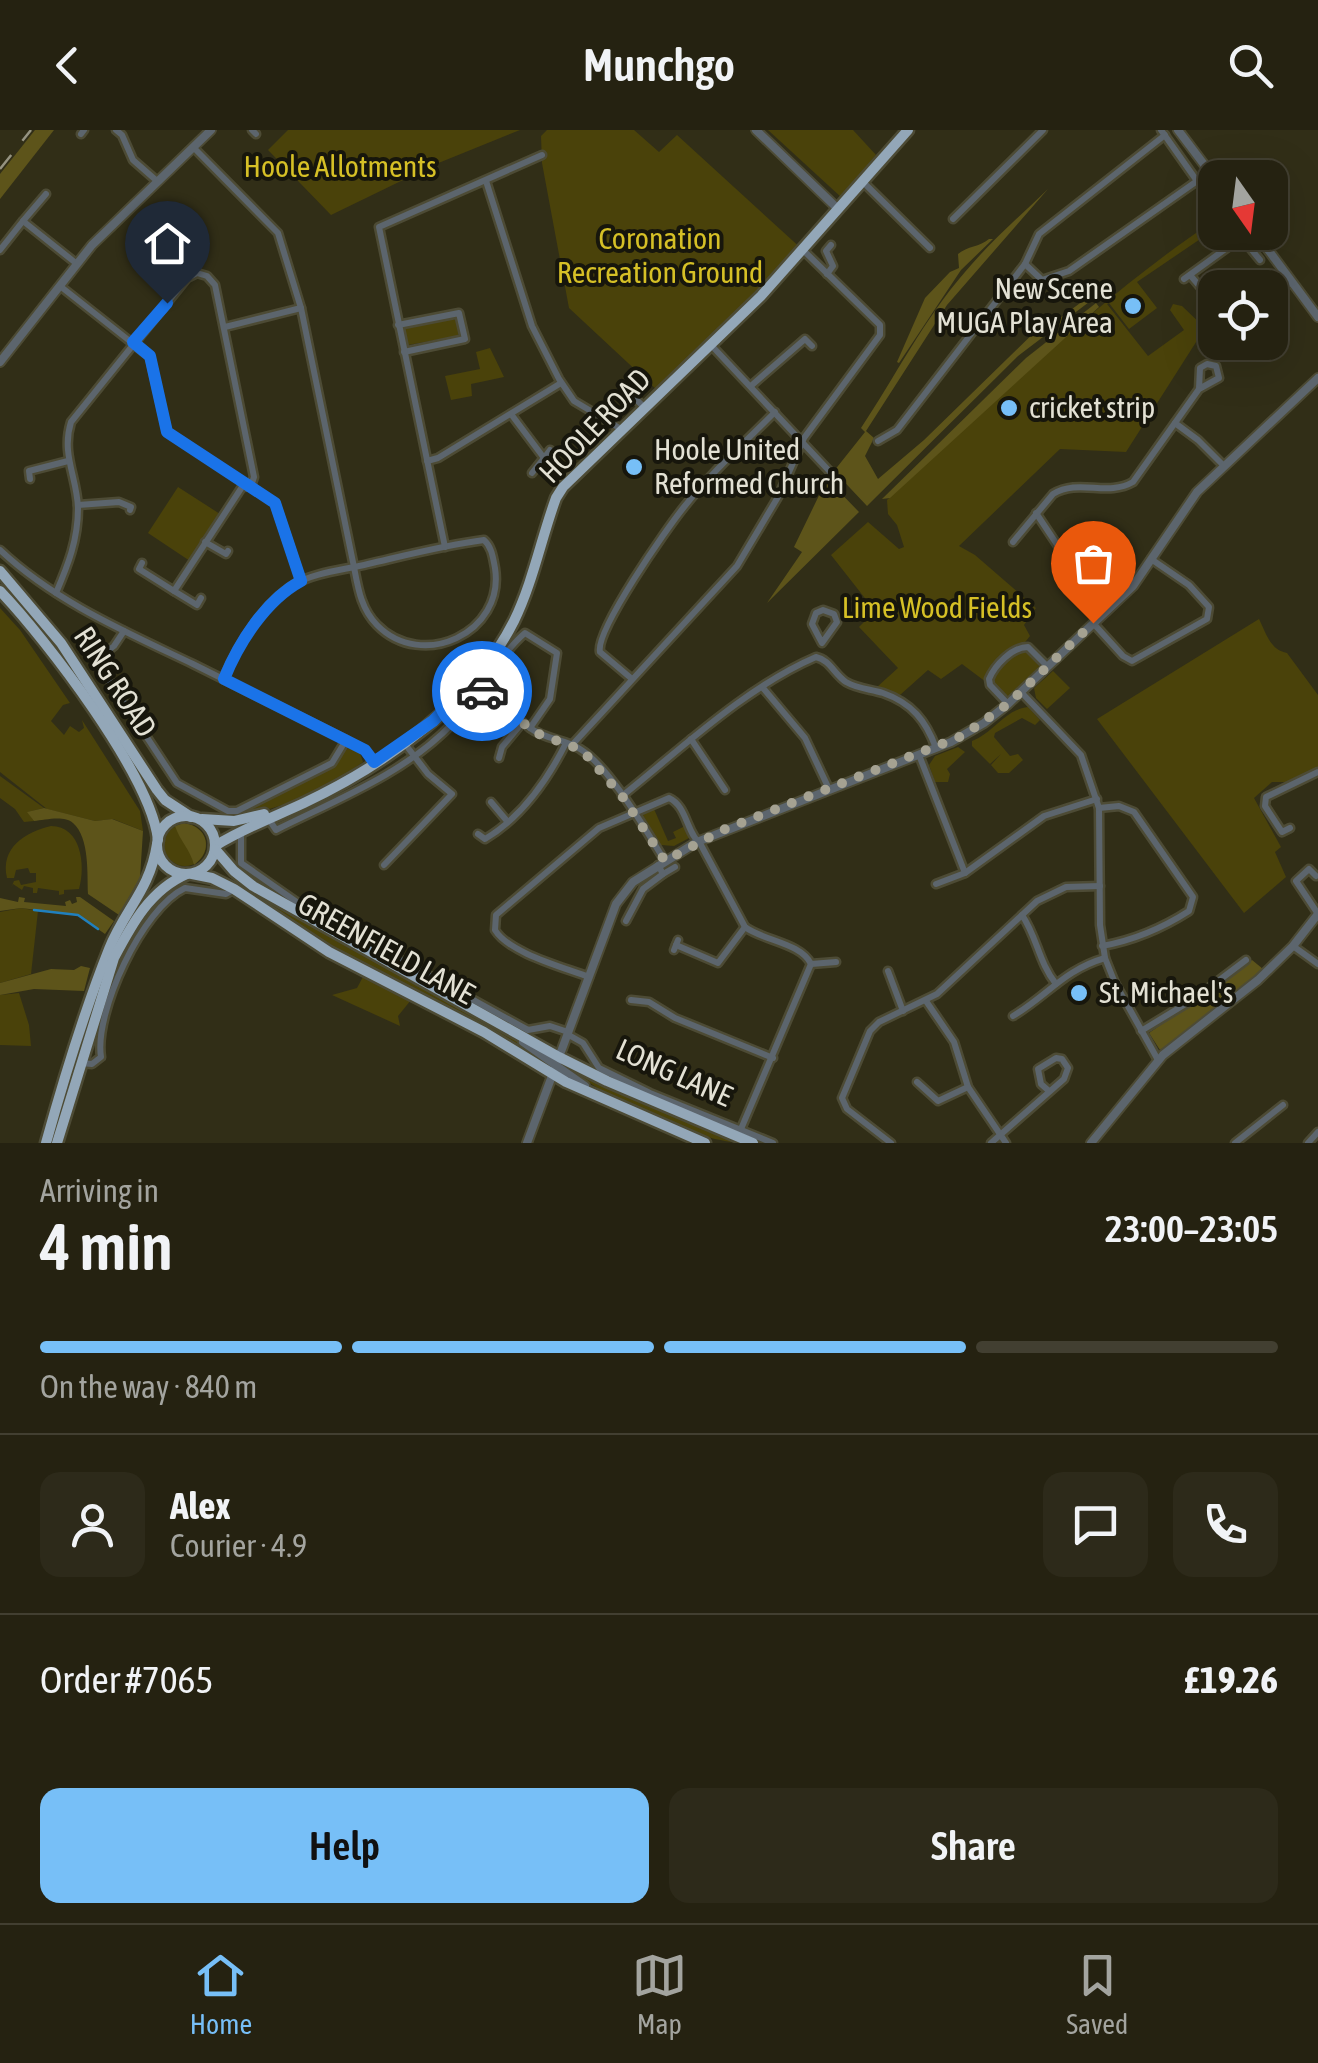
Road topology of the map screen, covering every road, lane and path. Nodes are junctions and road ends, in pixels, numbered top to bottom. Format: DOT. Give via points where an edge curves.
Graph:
graph roads {
  1 [pos="116,130"];
  2 [pos="211,130"];
  3 [pos="756,130"];
  4 [pos="908,130"];
  5 [pos="1043,130"];
  6 [pos="1178,130"];
  7 [pos="1163,133"];
  8 [pos="194,148"];
  9 [pos="542,155"];
  10 [pos="1201,160"];
  11 [pos="157,181"];
  12 [pos="486,181"];
  13 [pos="862,181"];
  14 [pos="46,194"];
  15 [pos="838,209"];
  16 [pos="953,219"];
  17 [pos="23,221"];
  18 [pos="831,245"];
  19 [pos="930,248"];
  20 [pos="0,250"];
  21 [pos="804,250"];
  22 [pos="1220,250"];
  23 [pos="1252,250"];
  24 [pos="1268,250"];
  25 [pos="1260,260"];
  26 [pos="77,264"];
  27 [pos="1025,264"];
  28 [pos="827,274"];
  29 [pos="1292,282"];
  30 [pos="1288,284"];
  31 [pos="60,286"];
  32 [pos="1198,288"];
  33 [pos="301,308"];
  34 [pos="1318,316"];
  35 [pos="398,325"];
  36 [pos="224,327"];
  37 [pos="133,342"];
  38 [pos="711,344"];
  39 [pos="812,346"];
  40 [pos="404,352"];
  41 [pos="0,362"];
  42 [pos="1318,378"];
  43 [pos="561,383"];
  44 [pos="752,385"];
  45 [pos="622,386"];
  46 [pos="1200,390"];
  47 [pos="644,408"];
  48 [pos="775,412"];
  49 [pos="511,414"];
  50 [pos="1174,423"];
  51 [pos="621,430"];
  52 [pos="878,441"];
  53 [pos="801,444"];
  54 [pos="550,450"];
  55 [pos="544,458"];
  56 [pos="427,461"];
  57 [pos="68,462"];
  58 [pos="1223,465"];
  59 [pos="532,473"];
  60 [pos="834,476"];
  61 [pos="30,479"];
  62 [pos="251,486"];
  63 [pos="136,499"];
  64 [pos="78,505"];
  65 [pos="1036,513"];
  66 [pos="206,542"];
  67 [pos="1012,542"];
  68 [pos="445,547"];
  69 [pos="0,550"];
  70 [pos="228,550"];
  71 [pos="1152,560"];
  72 [pos="142,563"];
  73 [pos="354,567"];
  74 [pos="0,572"];
  75 [pos="301,581"];
  76 [pos="174,590"];
  77 [pos="0,591"];
  78 [pos="56,593"];
  79 [pos="201,598"];
  80 [pos="1107,611"];
  81 [pos="1093,623"];
  82 [pos="124,631"];
  83 [pos="822,643"];
  84 [pos="823,658"];
  85 [pos="1047,666"];
  86 [pos="632,678"];
  87 [pos="224,679"];
  88 [pos="471,682"];
  89 [pos="763,688"];
  90 [pos="482,690"];
  91 [pos="1021,692"];
  92 [pos="1008,704"];
  93 [pos="522,722"];
  94 [pos="530,728"];
  95 [pos="346,740"];
  96 [pos="691,740"];
  97 [pos="404,743"];
  98 [pos="569,744"];
  99 [pos="936,748"];
  100 [pos="919,755"];
  101 [pos="413,757"];
  102 [pos="499,758"];
  103 [pos="374,762"];
  104 [pos="1318,772"];
  105 [pos="830,789"];
  106 [pos="725,790"];
  107 [pos="622,796"];
  108 [pos="492,802"];
  109 [pos="304,803"];
  110 [pos="1098,804"];
  111 [pos="633,811"];
  112 [pos="194,818"];
  113 [pos="268,818"];
  114 [pos="507,821"];
  115 [pos="1290,828"];
  116 [pos="241,831"];
  117 [pos="478,834"];
  118 [pos="158,842"];
  119 [pos="697,842"];
  120 [pos="215,847"];
  121 [pos="384,865"];
  122 [pos="675,866"];
  123 [pos="662,867"];
  124 [pos="965,873"];
  125 [pos="189,874"];
  126 [pos="1316,876"];
  127 [pos="936,884"];
  128 [pos="1100,886"];
  129 [pos="234,889"];
  130 [pos="1318,914"];
  131 [pos="1022,915"];
  132 [pos="626,916"];
  133 [pos="745,928"];
  134 [pos="676,945"];
  135 [pos="1102,946"];
  136 [pos="1293,946"];
  137 [pos="1105,958"];
  138 [pos="1246,960"];
  139 [pos="836,962"];
  140 [pos="811,964"];
  141 [pos="1318,964"];
  142 [pos="888,971"];
  143 [pos="589,977"];
  144 [pos="1056,984"];
  145 [pos="631,1000"];
  146 [pos="926,1000"];
  147 [pos="903,1010"];
  148 [pos="1013,1016"];
  149 [pos="1141,1032"];
  150 [pos="568,1033"];
  151 [pos="772,1058"];
  152 [pos="1158,1060"];
  153 [pos="81,1063"];
  154 [pos="538,1064"];
  155 [pos="556,1066"];
  156 [pos="917,1082"];
  157 [pos="968,1087"];
  158 [pos="1049,1091"];
  159 [pos="542,1098"];
  160 [pos="1283,1104"];
  161 [pos="56,1126"];
  162 [pos="741,1129"];
  163 [pos="1318,1132"];
  164 [pos="1000,1136"];
  165 [pos="46,1143"];
  166 [pos="57,1143"];
  167 [pos="527,1143"];
  168 [pos="706,1143"];
  169 [pos="753,1143"];
  170 [pos="773,1143"];
  171 [pos="891,1143"];
  172 [pos="992,1143"];
  173 [pos="1006,1143"];
  174 [pos="1092,1143"];
  175 [pos="1235,1143"];
  176 [pos="1308,1143"];
  1 -- 11 [label="street" via="133,160"];
  2 -- 8 [label="street"];
  3 -- 15 [label="street"];
  4 -- 13 [label="highway, HOOLE ROAD"];
  5 -- 16 [label="street"];
  6 -- 10 [label="street"];
  7 -- 27 [label="street" via="1039,234"];
  7 -- 27 [label="street" via="1197,181 1069,271 1042,280"];
  8 -- 11 [label="street"];
  8 -- 33 [label="street" via="278,233"];
  9 -- 12 [label="street"];
  11 -- 26 [label="street"];
  12 -- 35 [label="street" via="379,227"];
  12 -- 43 [label="street" via="532,326"];
  13 -- 15 [label="highway, HOOLE ROAD"];
  13 -- 19 [label="street"];
  14 -- 17 [label="street"];
  15 -- 21 [label="highway, HOOLE ROAD"];
  17 -- 20 [label="street"];
  17 -- 26 [label="street"];
  18 -- 28 [label="street"];
  21 -- 28 [label="street"];
  21 -- 38 [label="highway, HOOLE ROAD"];
  22 -- 32 [label="street" via="1187,277"];
  23 -- 25 [label="street"];
  24 -- 29 [label="street"];
  26 -- 31 [label="street"];
  27 -- 52 [label="street" via="897,430"];
  28 -- 53 [label="street" via="880,325 880,335"];
  29 -- 30 [label="street"];
  29 -- 34 [label="street"];
  31 -- 37 [label="street"];
  31 -- 41 [label="street"];
  33 -- 36 [label="street"];
  33 -- 73 [label="street"];
  35 -- 40 [label="street"];
  35 -- 40 [label="street" via="460,312 465,339"];
  36 -- 37 [label="street" via="215,285 197,273"];
  36 -- 62 [label="street"];
  37 -- 57 [label="street" via="72,422"];
  37 -- 62 [label="street" via="150,356 167,432"];
  38 -- 44 [label="street"];
  38 -- 47 [label="highway, HOOLE ROAD"];
  39 -- 44 [label="street" via="805,339"];
  40 -- 56 [label="street"];
  42 -- 58 [label="street"];
  43 -- 49 [label="street"];
  43 -- 51 [label="street" via="573,400"];
  44 -- 48 [label="street"];
  45 -- 47 [label="street"];
  46 -- 50 [label="street"];
  47 -- 51 [label="highway, HOOLE ROAD"];
  48 -- 53 [label="street"];
  48 -- 86 [label="street" via="684,505 599,641 600,652"];
  49 -- 55 [label="street"];
  49 -- 56 [label="street"];
  50 -- 58 [label="street"];
  50 -- 65 [label="street" via="1132,482 1118,490 1068,486"];
  51 -- 88 [label="highway, HOOLE ROAD" via="559,492 513,624"];
  53 -- 60 [label="street"];
  53 -- 86 [label="street" via="737,566"];
  54 -- 55 [label="street"];
  55 -- 59 [label="street"];
  56 -- 68 [label="street"];
  57 -- 61 [label="street" via="29,471"];
  57 -- 64 [label="street"];
  58 -- 71 [label="street"];
  62 -- 66 [label="street" via="242,487"];
  62 -- 75 [label="street" via="278,507"];
  63 -- 64 [label="street" via="130,508 119,502"];
  64 -- 78 [label="street" via="72,557"];
  65 -- 67 [label="street"];
  65 -- 80 [label="street"];
  66 -- 70 [label="street"];
  66 -- 76 [label="street"];
  68 -- 73 [label="street"];
  68 -- 73 [label="street" via="488,542 496,574 492,602 470,632 438,645 402,640 378,627 362,602"];
  69 -- 78 [label="street"];
  71 -- 80 [label="street"];
  71 -- 81 [label="street" via="1201,598 1207,618 1132,661"];
  72 -- 76 [label="street" via="138,569"];
  73 -- 75 [label="street"];
  74 -- 112 [label="highway, RING ROAD" via="61,643 157,790"];
  75 -- 87 [label="street" via="265,612"];
  76 -- 79 [label="street" via="197,605"];
  77 -- 118 [label="highway, RING ROAD" via="88,704 150,804"];
  78 -- 82 [label="street"];
  80 -- 81 [label="street"];
  81 -- 85 [label="street"];
  82 -- 87 [label="street"];
  82 -- 95 [label="street" via="96,660 177,784 228,811 332,763"];
  83 -- 83 [label="street" via="812,620 827,610 837,622"];
  83 -- 84 [label="street"];
  84 -- 89 [label="street"];
  84 -- 99 [label="street" via="850,684 913,709"];
  85 -- 91 [label="street"];
  85 -- 92 [label="street" via="1028,647 1007,657 989,682"];
  86 -- 98 [label="street"];
  87 -- 95 [label="street"];
  88 -- 90 [label="street"];
  88 -- 97 [label="highway, HOOLE ROAD"];
  89 -- 96 [label="street"];
  89 -- 105 [label="street" via="805,738"];
  90 -- 93 [label="street"];
  90 -- 94 [label="street, HOOLE ROAD" via="525,633 556,653 550,699"];
  90 -- 101 [label="street, HOOLE ROAD"];
  91 -- 92 [label="street"];
  91 -- 110 [label="street" via="1081,755"];
  92 -- 99 [label="street"];
  93 -- 94 [label="street"];
  93 -- 102 [label="street"];
  94 -- 98 [label="street"];
  95 -- 103 [label="street"];
  96 -- 106 [label="street"];
  96 -- 107 [label="street"];
  97 -- 101 [label="street"];
  97 -- 103 [label="highway, HOOLE ROAD"];
  98 -- 107 [label="street"];
  98 -- 114 [label="street" via="534,798"];
  99 -- 100 [label="street"];
  100 -- 105 [label="street"];
  100 -- 124 [label="street"];
  101 -- 113 [label="street, HOOLE ROAD" via="276,830"];
  101 -- 121 [label="street" via="454,791"];
  103 -- 109 [label="highway, HOOLE ROAD"];
  104 -- 115 [label="street" via="1266,797 1282,832"];
  105 -- 119 [label="street"];
  107 -- 111 [label="street"];
  108 -- 114 [label="street"];
  109 -- 112 [label="highway, HOOLE ROAD" via="234,822"];
  109 -- 113 [label="highway, HOOLE ROAD"];
  110 -- 124 [label="street" via="1044,816"];
  110 -- 128 [label="street"];
  110 -- 135 [label="street" via="1134,812 1193,897 1189,911 1154,931"];
  111 -- 119 [label="street" via="673,798"];
  111 -- 123 [label="street"];
  111 -- 143 [label="street" via="599,828 494,921 503,940"];
  112 -- 118 [label="highway" via="166,824"];
  112 -- 120 [label="highway" via="211,830"];
  113 -- 116 [label="highway, HOOLE ROAD"];
  114 -- 117 [label="street" via="485,840"];
  116 -- 120 [label="highway, HOOLE ROAD"];
  116 -- 150 [label="street, GREENFIELD LANE" via="241,863 302,905 528,1030 550,1026"];
  118 -- 125 [label="highway" via="162,862"];
  118 -- 161 [label="highway" via="144,889 111,945"];
  119 -- 123 [label="street"];
  119 -- 133 [label="street"];
  120 -- 125 [label="highway" via="208,865"];
  120 -- 155 [label="highway, GREENFIELD LANE" via="253,886 496,1021"];
  122 -- 123 [label="street"];
  123 -- 132 [label="street"];
  123 -- 143 [label="street" via="633,882 616,904"];
  124 -- 127 [label="street"];
  125 -- 129 [label="highway, GREENFIELD LANE"];
  125 -- 153 [label="highway" via="155,894 126,936"];
  126 -- 130 [label="street" via="1309,870 1296,881"];
  128 -- 131 [label="street" via="1054,891"];
  128 -- 135 [label="street"];
  129 -- 153 [label="street" via="222,894 185,888 155,913 132,944 99,1037 100,1057"];
  129 -- 154 [label="highway, GREENFIELD LANE" via="330,952"];
  130 -- 136 [label="street"];
  131 -- 144 [label="street"];
  131 -- 146 [label="street"];
  133 -- 134 [label="street" via="718,963"];
  133 -- 140 [label="street" via="802,952"];
  135 -- 137 [label="street"];
  136 -- 141 [label="street"];
  136 -- 152 [label="street"];
  137 -- 144 [label="street" via="1077,967"];
  137 -- 149 [label="street"];
  138 -- 149 [label="street"];
  139 -- 140 [label="street"];
  140 -- 151 [label="street"];
  142 -- 147 [label="street"];
  143 -- 150 [label="street"];
  144 -- 148 [label="street"];
  145 -- 151 [label="street"];
  146 -- 147 [label="street"];
  146 -- 157 [label="street" via="954,1042"];
  147 -- 171 [label="street" via="870,1030 842,1098"];
  149 -- 152 [label="street"];
  150 -- 155 [label="street"];
  150 -- 162 [label="street, LONG LANE" via="599,1068"];
  151 -- 162 [label="street"];
  152 -- 174 [label="street"];
  153 -- 161 [label="highway"];
  154 -- 155 [label="highway, GREENFIELD LANE"];
  154 -- 159 [label="street"];
  155 -- 159 [label="street"];
  155 -- 168 [label="highway, LONG LANE" via="606,1102"];
  155 -- 169 [label="highway, LONG LANE"];
  156 -- 157 [label="street" via="938,1101"];
  157 -- 164 [label="street"];
  158 -- 158 [label="street" via="1067,1073 1062,1059 1038,1069"];
  158 -- 164 [label="street"];
  159 -- 167 [label="street"];
  160 -- 175 [label="street"];
  161 -- 165 [label="highway"];
  161 -- 166 [label="highway"];
  162 -- 170 [label="street, LONG LANE"];
  163 -- 176 [label="street"];
  164 -- 172 [label="street"];
  164 -- 173 [label="street"];
}
